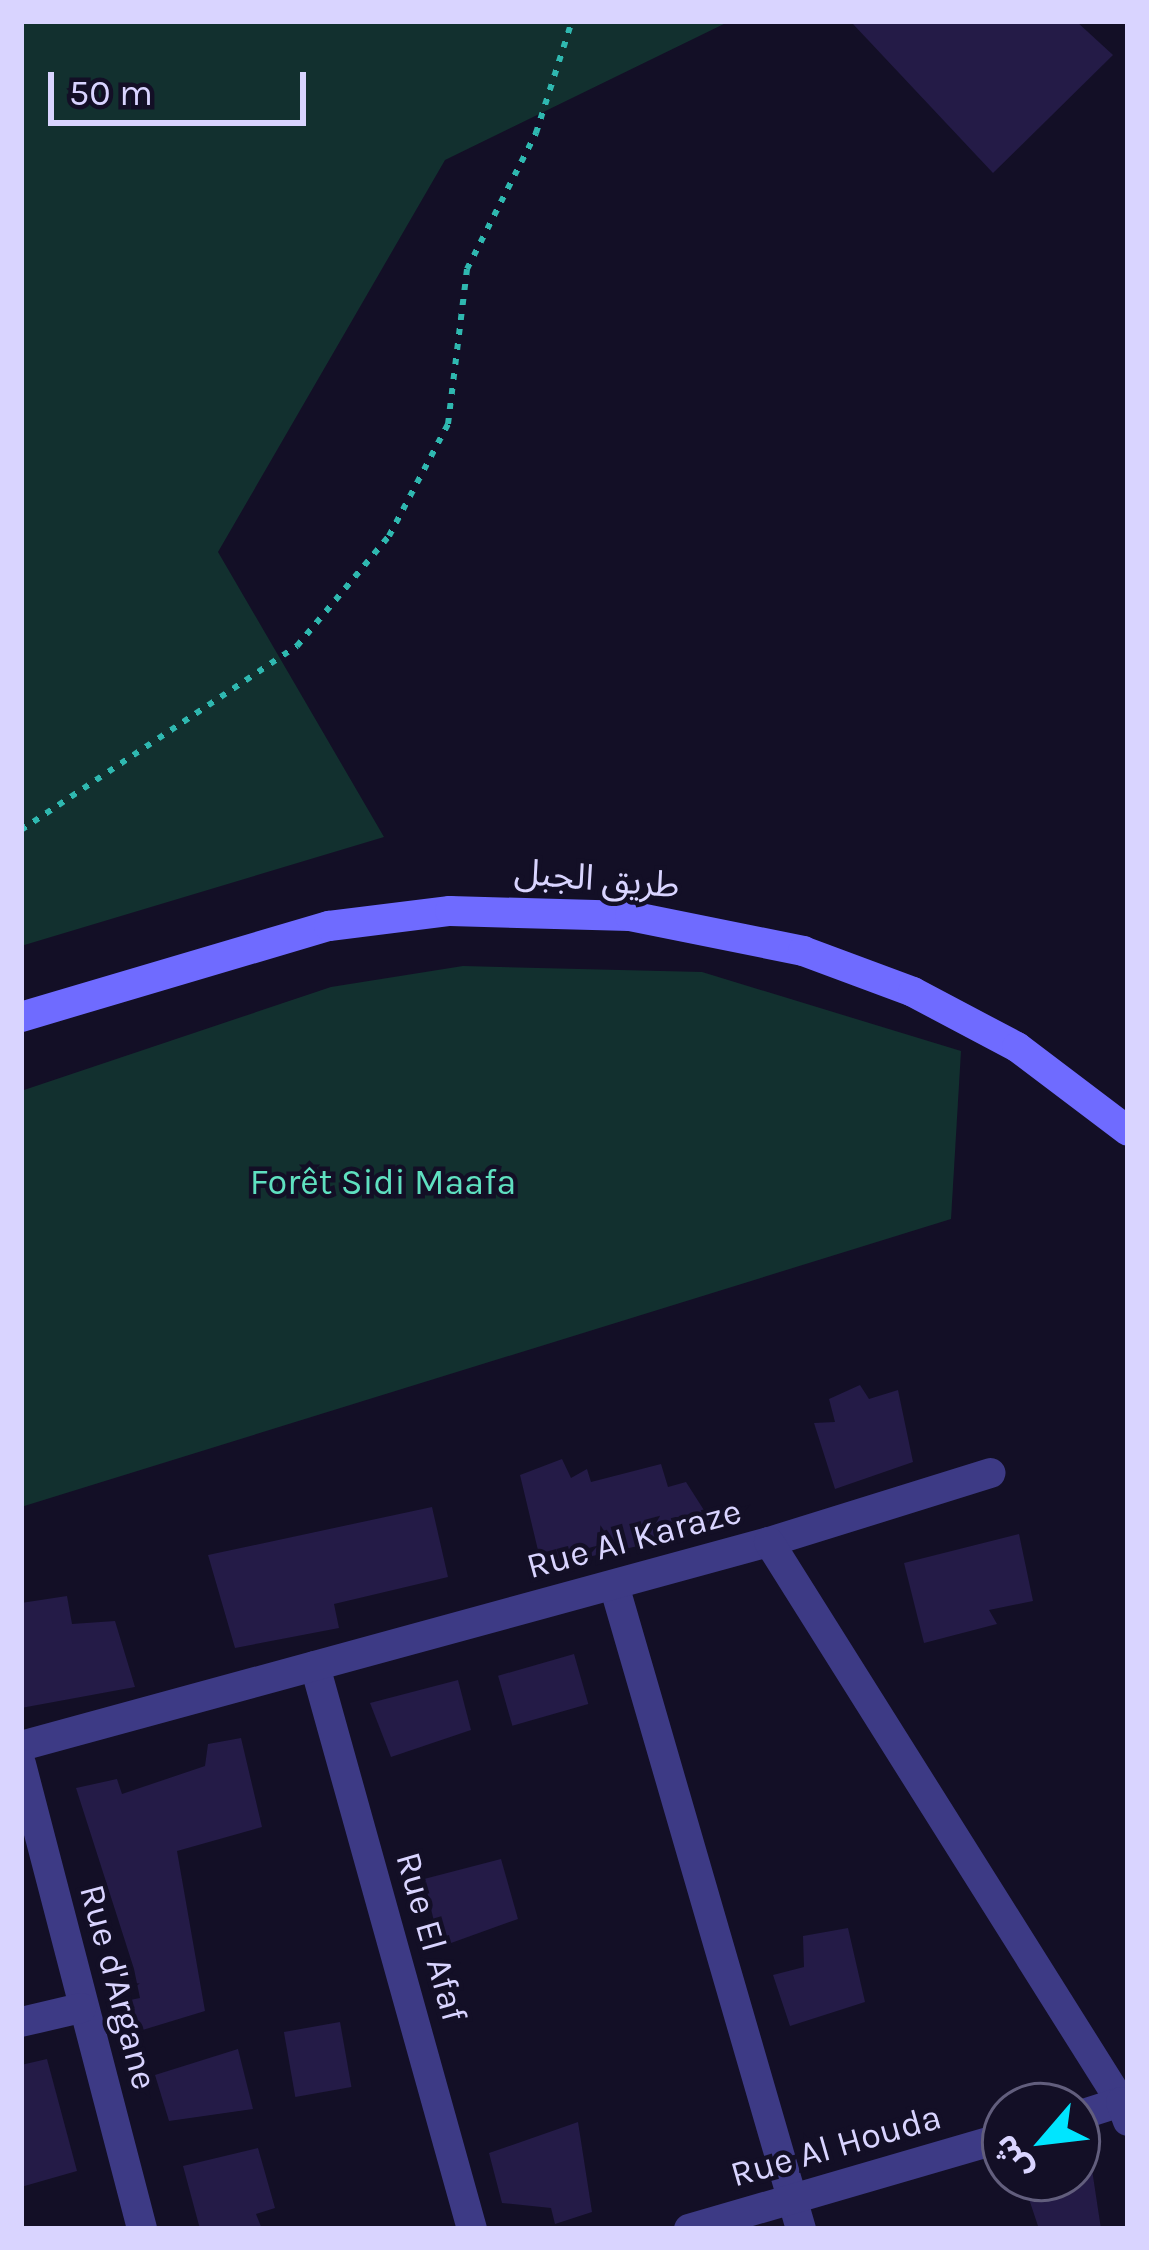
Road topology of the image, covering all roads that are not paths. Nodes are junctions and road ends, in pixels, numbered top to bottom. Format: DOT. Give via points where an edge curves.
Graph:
graph roads {
  1 [pos="21,1017"];
  2 [pos="1128,1131"];
  3 [pos="991,1473"];
  4 [pos="770,1542"];
  5 [pos="614,1585"];
  6 [pos="314,1666"];
  7 [pos="21,1747"];
  8 [pos="21,1764"];
  9 [pos="81,2008"];
  10 [pos="21,2022"];
  11 [pos="1124,2112"];
  12 [pos="981,2147"];
  13 [pos="797,2215"];
  14 [pos="142,2229"];
  15 [pos="472,2229"];
  16 [pos="689,2229"];
  1 -- 2 [label="street, طريق الجبل" via="329,926 450,910 630,916 784,946 914,992 1017,1047"];
  3 -- 4 [label="street"];
  4 -- 5 [label="street, Rue Al Karaze"];
  4 -- 11 [label="street, Rue Al Karaze"];
  5 -- 6 [label="street, Rue Al Karaze"];
  5 -- 13 [label="street"];
  6 -- 7 [label="street, Rue Al Karaze"];
  6 -- 15 [label="street, Rue El Afaf"];
  8 -- 9 [label="street, Rue d'Argane"];
  9 -- 10 [label="street"];
  9 -- 14 [label="street, Rue d'Argane"];
  12 -- 13 [label="street, Rue Al Houda"];
  13 -- 16 [label="street, Rue Al Houda"];
}
